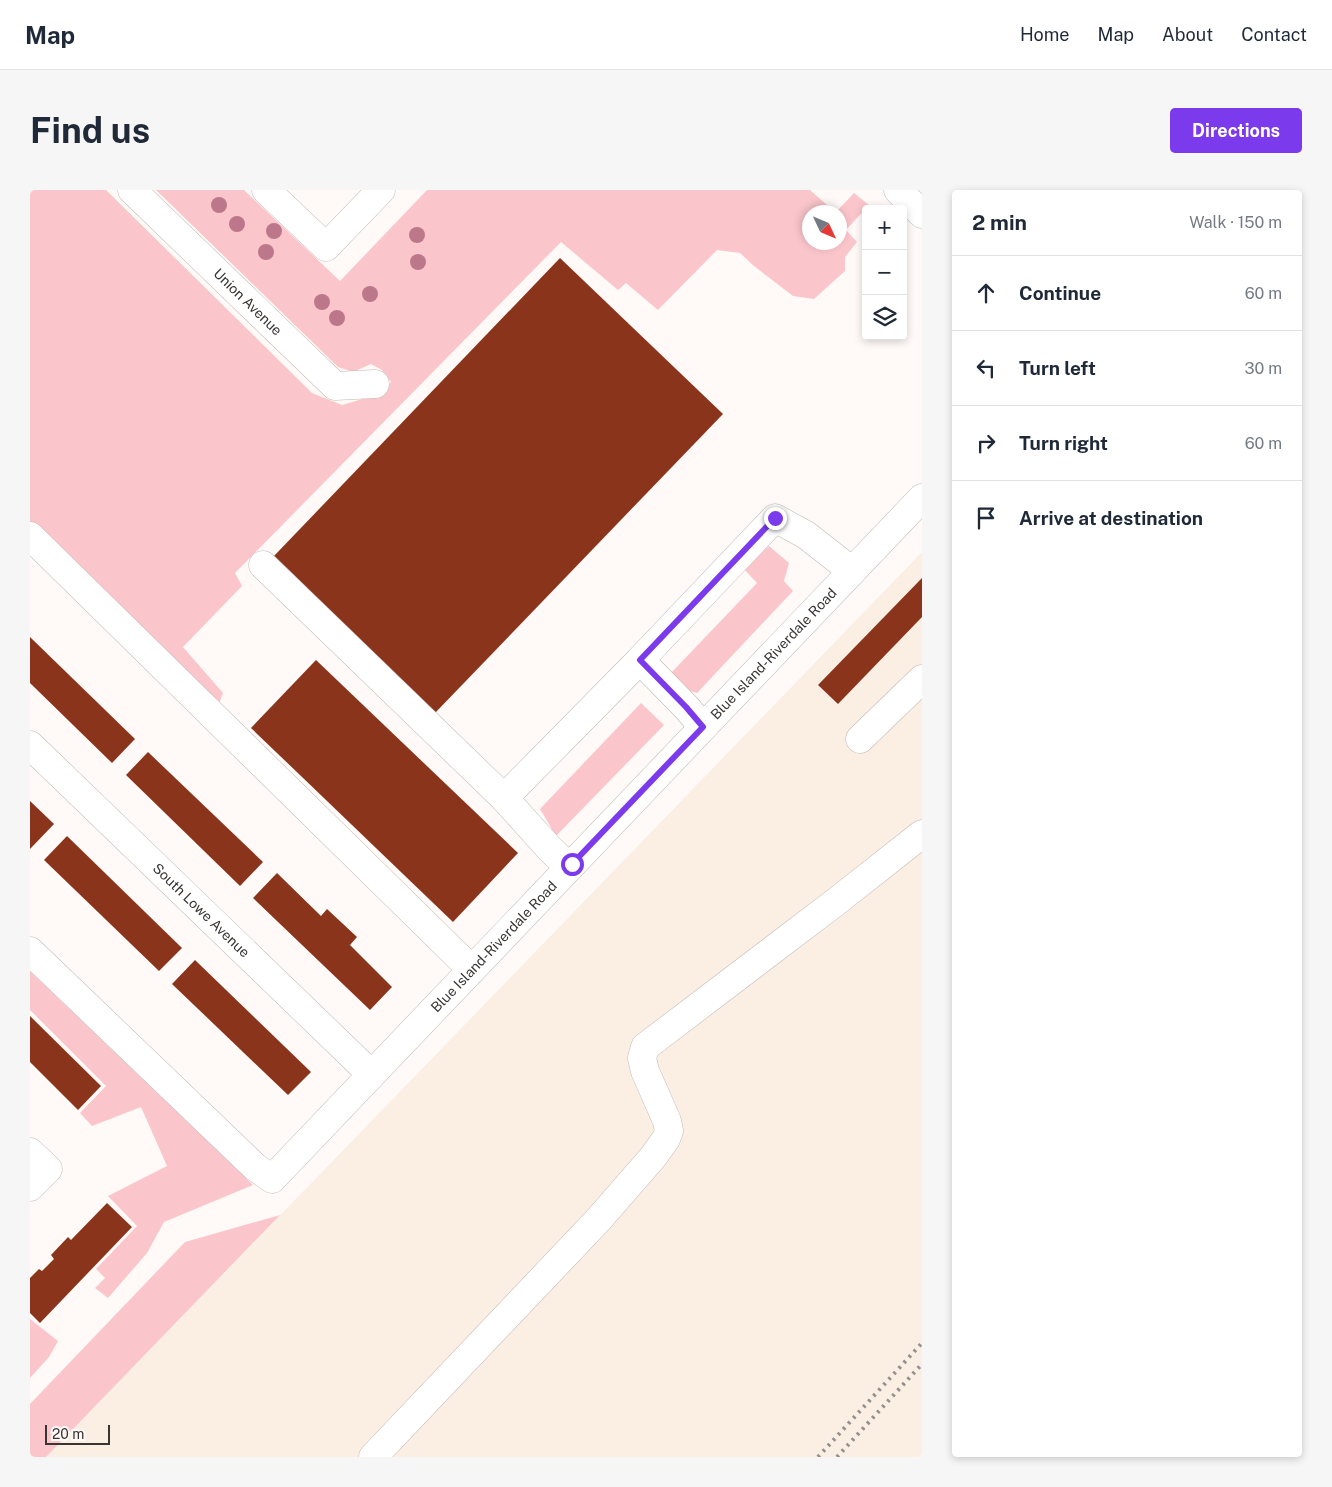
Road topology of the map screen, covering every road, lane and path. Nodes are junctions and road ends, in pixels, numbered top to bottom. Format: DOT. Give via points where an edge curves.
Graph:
graph roads {
  1 [pos="132,190"];
  2 [pos="381,190"];
  3 [pos="898,190"];
  4 [pos="278,194"];
  5 [pos="922,214"];
  6 [pos="375,384"];
  7 [pos="922,498"];
  8 [pos="30,536"];
  9 [pos="263,565"];
  10 [pos="852,571"];
  11 [pos="640,660"];
  12 [pos="922,679"];
  13 [pos="703,727"];
  14 [pos="860,740"];
  15 [pos="30,745"];
  16 [pos="504,798"];
  17 [pos="922,834"];
  18 [pos="569,867"];
  19 [pos="30,951"];
  20 [pos="471,969"];
  21 [pos="371,1074"];
  22 [pos="373,1457"];
  1 -- 6 [label="street, Union Avenue" via="335,386"];
  2 -- 4 [label="street" via="326,247"];
  3 -- 5 [label="street"];
  7 -- 10 [label="street, Blue Island-Riverdale Road"];
  8 -- 20 [label="street"];
  9 -- 16 [label="street"];
  10 -- 11 [label="street" via="806,535 775,518"];
  10 -- 13 [label="street, Blue Island-Riverdale Road"];
  11 -- 13 [label="street"];
  11 -- 16 [label="street"];
  12 -- 14 [label="street"];
  13 -- 18 [label="street, Blue Island-Riverdale Road"];
  15 -- 21 [label="street, South Lowe Avenue"];
  16 -- 18 [label="street"];
  17 -- 22 [label="street" via="646,1047 642,1058 667,1122 666,1140 599,1219"];
  18 -- 20 [label="street, Blue Island-Riverdale Road"];
  19 -- 21 [label="street, Blue Island-Riverdale Road" via="255,1167 272,1179"];
  20 -- 21 [label="street, Blue Island-Riverdale Road"];
}
